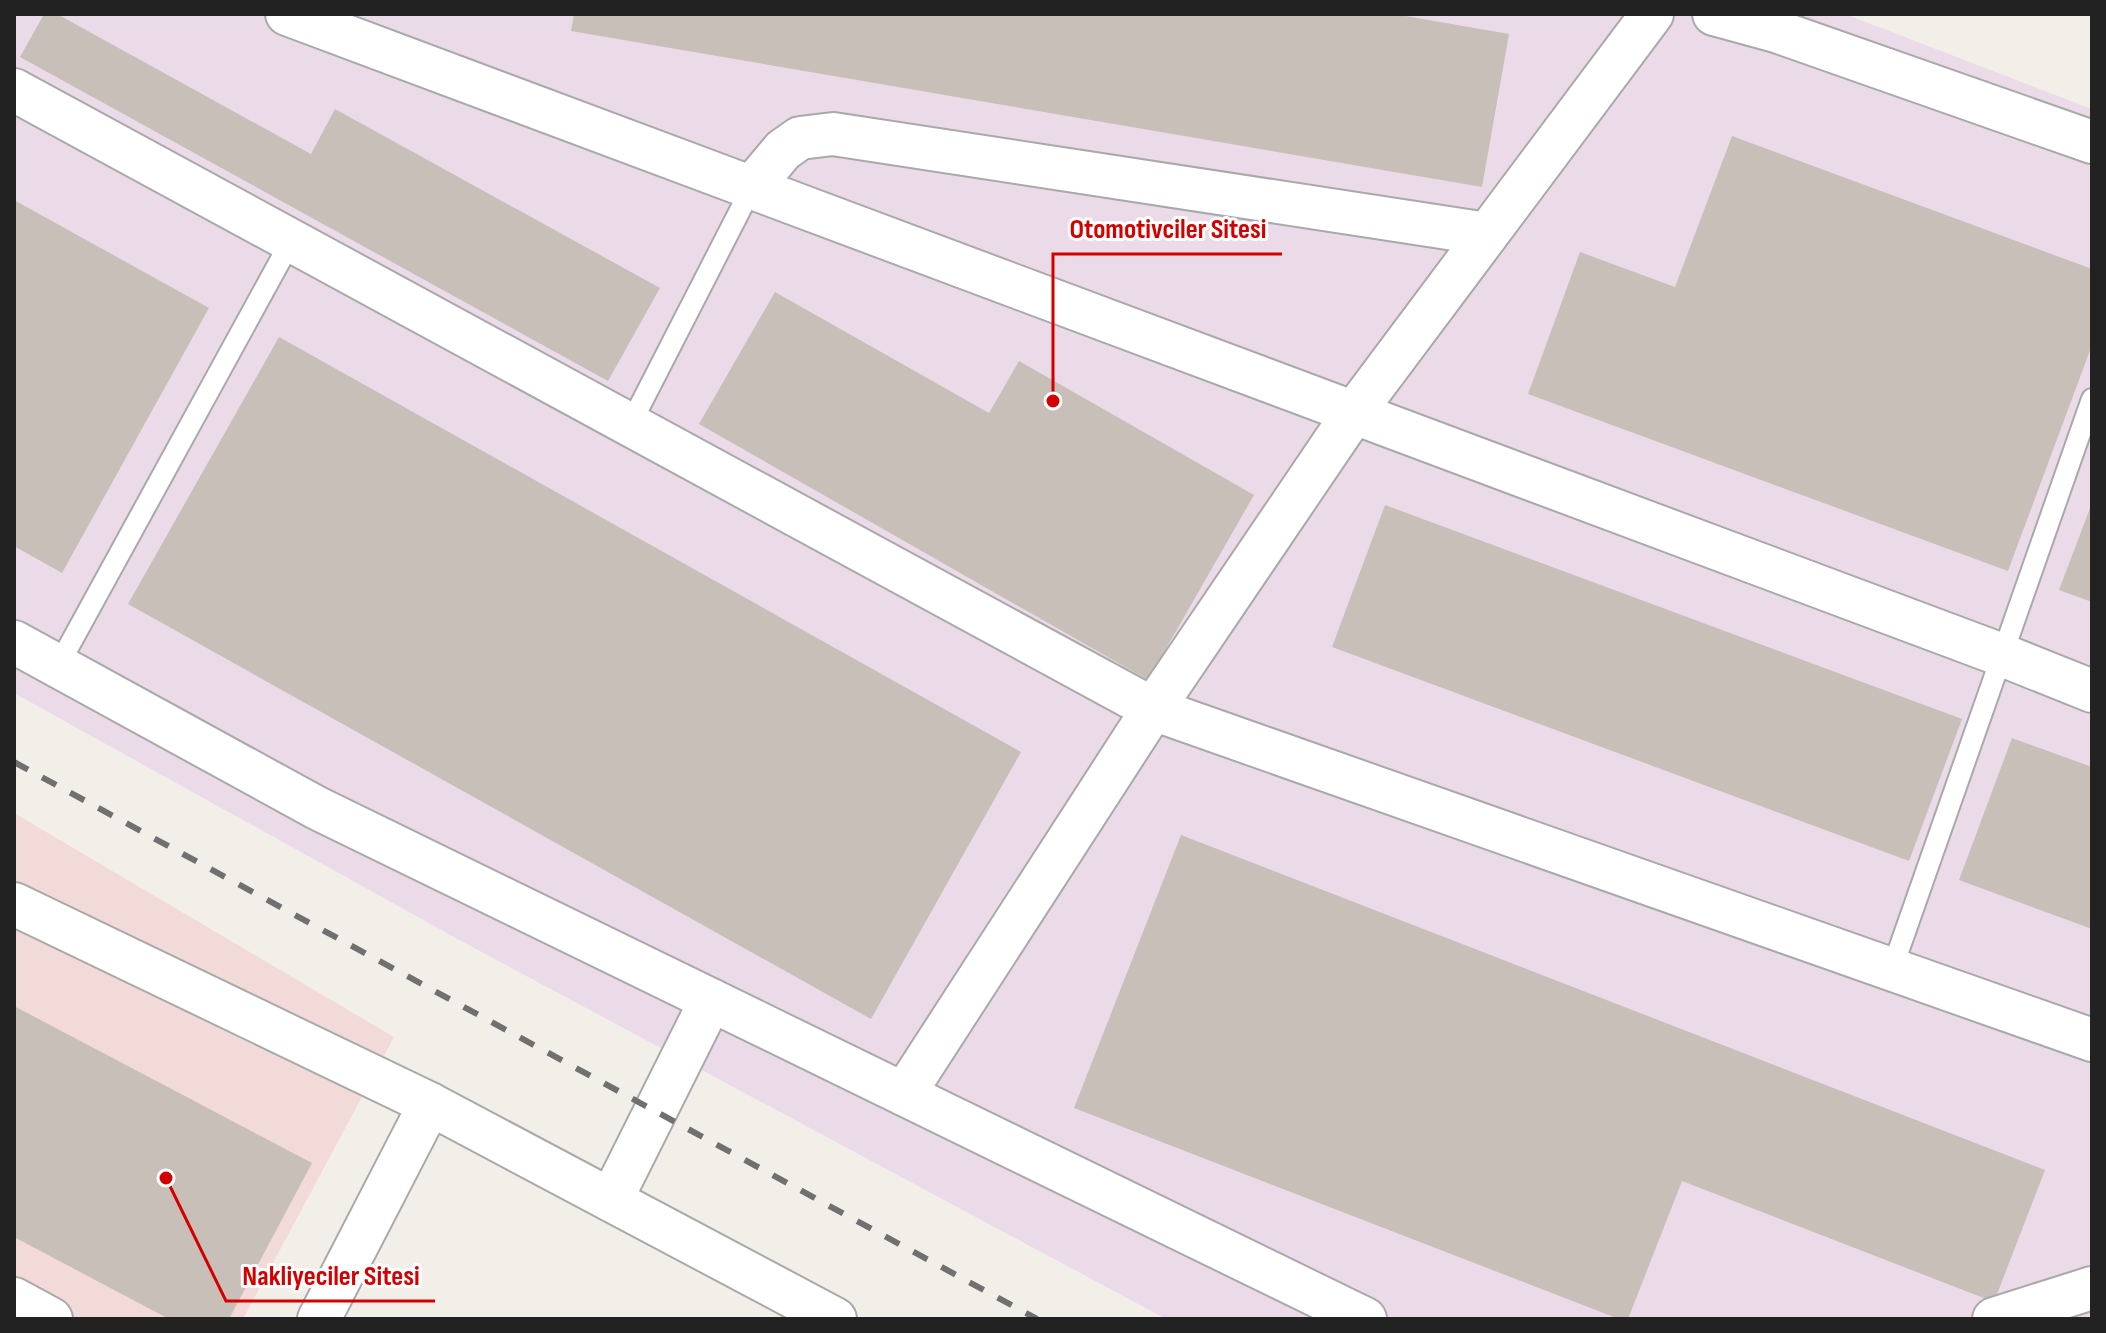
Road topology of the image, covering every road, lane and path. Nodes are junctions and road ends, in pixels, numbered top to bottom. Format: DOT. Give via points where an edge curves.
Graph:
graph roads {
  1 [pos="287,14"];
  2 [pos="1652,14"];
  3 [pos="1714,14"];
  4 [pos="14,90"];
  5 [pos="2092,142"];
  6 [pos="752,187"];
  7 [pos="1487,234"];
  8 [pos="291,241"];
  9 [pos="2092,399"];
  10 [pos="1355,411"];
  11 [pos="630,425"];
  12 [pos="14,642"];
  13 [pos="2002,655"];
  14 [pos="58,666"];
  15 [pos="2092,691"];
  16 [pos="1153,709"];
  17 [pos="14,904"];
  18 [pos="1892,969"];
  19 [pos="711,1000"];
  20 [pos="2092,1040"];
  21 [pos="904,1094"];
  22 [pos="430,1104"];
  23 [pos="611,1200"];
  24 [pos="2092,1288"];
  25 [pos="14,1299"];
  26 [pos="51,1319"];
  27 [pos="319,1319"];
  28 [pos="835,1319"];
  29 [pos="1365,1319"];
  30 [pos="1994,1319"];
  1 -- 6 [label="street"];
  2 -- 7 [label="street"];
  3 -- 5 [label="street"];
  4 -- 8 [label="street"];
  6 -- 7 [label="street" via="800,138 833,134"];
  6 -- 10 [label="street"];
  6 -- 11 [label="lane"];
  7 -- 10 [label="street"];
  8 -- 11 [label="street"];
  8 -- 14 [label="lane"];
  9 -- 13 [label="lane"];
  10 -- 13 [label="street"];
  10 -- 16 [label="street"];
  11 -- 16 [label="street"];
  12 -- 14 [label="street"];
  13 -- 15 [label="street"];
  13 -- 18 [label="lane"];
  14 -- 19 [label="street" via="317,808"];
  16 -- 18 [label="street"];
  16 -- 21 [label="street"];
  17 -- 22 [label="street"];
  18 -- 20 [label="street"];
  19 -- 21 [label="street"];
  19 -- 23 [label="street"];
  21 -- 29 [label="street"];
  22 -- 23 [label="street"];
  22 -- 27 [label="street"];
  23 -- 28 [label="street"];
  24 -- 30 [label="street"];
  25 -- 26 [label="street"];
}
